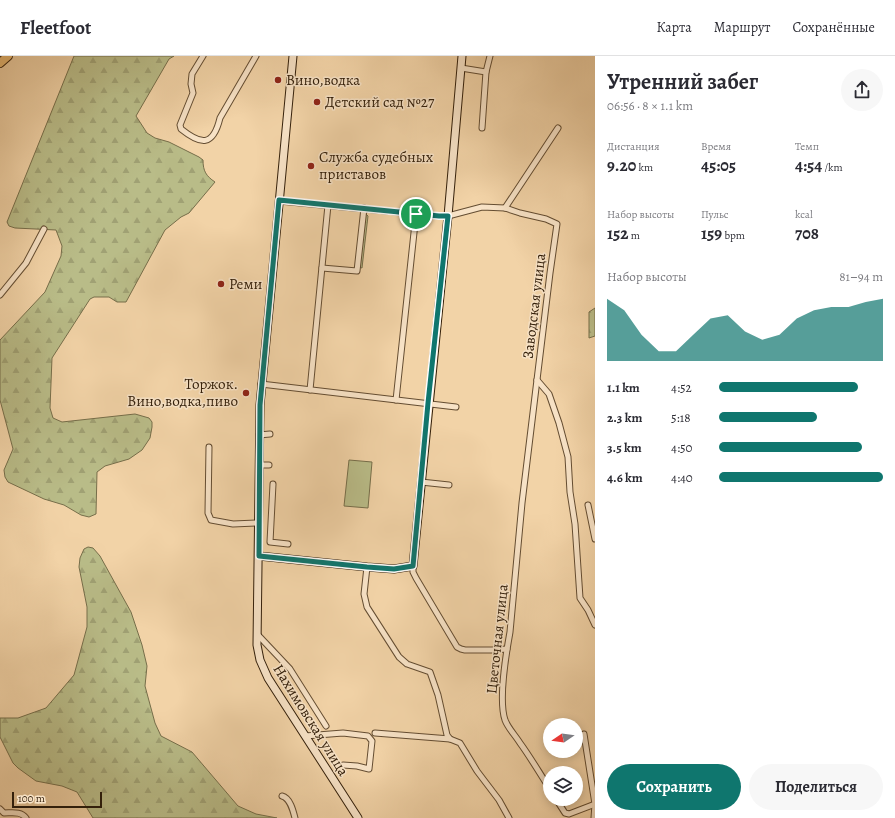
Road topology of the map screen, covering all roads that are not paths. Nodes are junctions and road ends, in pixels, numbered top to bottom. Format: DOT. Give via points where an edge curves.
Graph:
graph roads {
  1 [pos="8,56"];
  2 [pos="203,56"];
  3 [pos="256,56"];
  4 [pos="293,56"];
  5 [pos="462,56"];
  6 [pos="490,56"];
  7 [pos="0,63"];
  8 [pos="461,68"];
  9 [pos="486,72"];
  10 [pos="482,128"];
  11 [pos="558,128"];
  12 [pos="279,200"];
  13 [pos="328,205"];
  14 [pos="364,208"];
  15 [pos="504,208"];
  16 [pos="416,214"];
  17 [pos="448,216"];
  18 [pos="44,229"];
  19 [pos="322,268"];
  20 [pos="0,295"];
  21 [pos="537,380"];
  22 [pos="261,384"];
  23 [pos="310,390"];
  24 [pos="396,400"];
  25 [pos="428,403"];
  26 [pos="456,407"];
  27 [pos="270,434"];
  28 [pos="259,435"];
  29 [pos="209,446"];
  30 [pos="259,465"];
  31 [pos="269,465"];
  32 [pos="421,482"];
  33 [pos="273,484"];
  34 [pos="449,485"];
  35 [pos="522,503"];
  36 [pos="588,505"];
  37 [pos="259,524"];
  38 [pos="595,539"];
  39 [pos="288,544"];
  40 [pos="259,556"];
  41 [pos="413,566"];
  42 [pos="367,567"];
  43 [pos="595,624"];
  44 [pos="257,634"];
  45 [pos="507,649"];
  46 [pos="326,726"];
  47 [pos="375,733"];
  48 [pos="584,734"];
  49 [pos="305,736"];
  50 [pos="450,739"];
  51 [pos="343,765"];
  52 [pos="543,778"];
  53 [pos="282,796"];
  54 [pos="595,804"];
  55 [pos="560,806"];
  56 [pos="0,809"];
  57 [pos="26,818"];
  58 [pos="295,818"];
  59 [pos="358,818"];
  60 [pos="509,818"];
  61 [pos="594,818"];
  1 -- 7 [label="main road"];
  2 -- 3 [label="street" via="192,74 193,93 180,125 181,129 199,141 212,138 220,118"];
  4 -- 12 [label="main road, Нахимовская улица"];
  5 -- 8 [label="main road"];
  6 -- 9 [label="street"];
  8 -- 9 [label="street"];
  8 -- 17 [label="main road"];
  9 -- 10 [label="street"];
  11 -- 15 [label="street"];
  12 -- 13 [label="street, Заводская улица"];
  12 -- 22 [label="main road, Нахимовская улица"];
  13 -- 14 [label="street, Заводская улица"];
  13 -- 19 [label="street"];
  14 -- 16 [label="street, Заводская улица"];
  14 -- 19 [label="street" via="357,271"];
  15 -- 17 [label="street, Заводская улица" via="482,207"];
  15 -- 21 [label="street, Заводская улица" via="557,224"];
  16 -- 17 [label="street, Заводская улица"];
  16 -- 24 [label="street"];
  17 -- 25 [label="main road"];
  18 -- 20 [label="street" via="26,263"];
  19 -- 23 [label="street"];
  21 -- 35 [label="street, Заводская улица"];
  21 -- 43 [label="street" via="549,394 568,457 580,598"];
  22 -- 23 [label="street"];
  22 -- 28 [label="main road, Нахимовская улица"];
  23 -- 24 [label="street"];
  24 -- 25 [label="street"];
  25 -- 26 [label="street"];
  25 -- 32 [label="main road"];
  27 -- 28 [label="street"];
  28 -- 30 [label="main road, Нахимовская улица"];
  29 -- 37 [label="street" via="208,513 211,520 233,524"];
  30 -- 31 [label="street"];
  30 -- 37 [label="main road, Нахимовская улица"];
  32 -- 34 [label="street"];
  32 -- 41 [label="main road"];
  33 -- 39 [label="street" via="270,542"];
  35 -- 45 [label="street, Цветочная улица"];
  36 -- 38 [label="street"];
  37 -- 40 [label="main road, Нахимовская улица"];
  40 -- 42 [label="main road"];
  40 -- 44 [label="main road, Нахимовская улица"];
  41 -- 42 [label="main road" via="394,569"];
  41 -- 45 [label="street" via="416,578 457,647 465,650"];
  42 -- 50 [label="street" via="364,594 367,607 399,657 407,664 430,672"];
  44 -- 46 [label="street" via="290,669"];
  44 -- 49 [label="main road, Нахимовская улица" via="258,654 263,669"];
  45 -- 52 [label="street, Цветочная улица" via="502,693 505,719"];
  47 -- 50 [label="street"];
  48 -- 54 [label="street"];
  49 -- 51 [label="street" via="368,736 372,741 369,769"];
  49 -- 59 [label="main road, Нахимовская улица"];
  50 -- 60 [label="street" via="460,743 500,800"];
  53 -- 58 [label="street" via="288,800"];
  54 -- 55 [label="street" via="569,814 565,813"];
  54 -- 61 [label="street"];
  56 -- 57 [label="street" via="4,813 16,812"];
}
